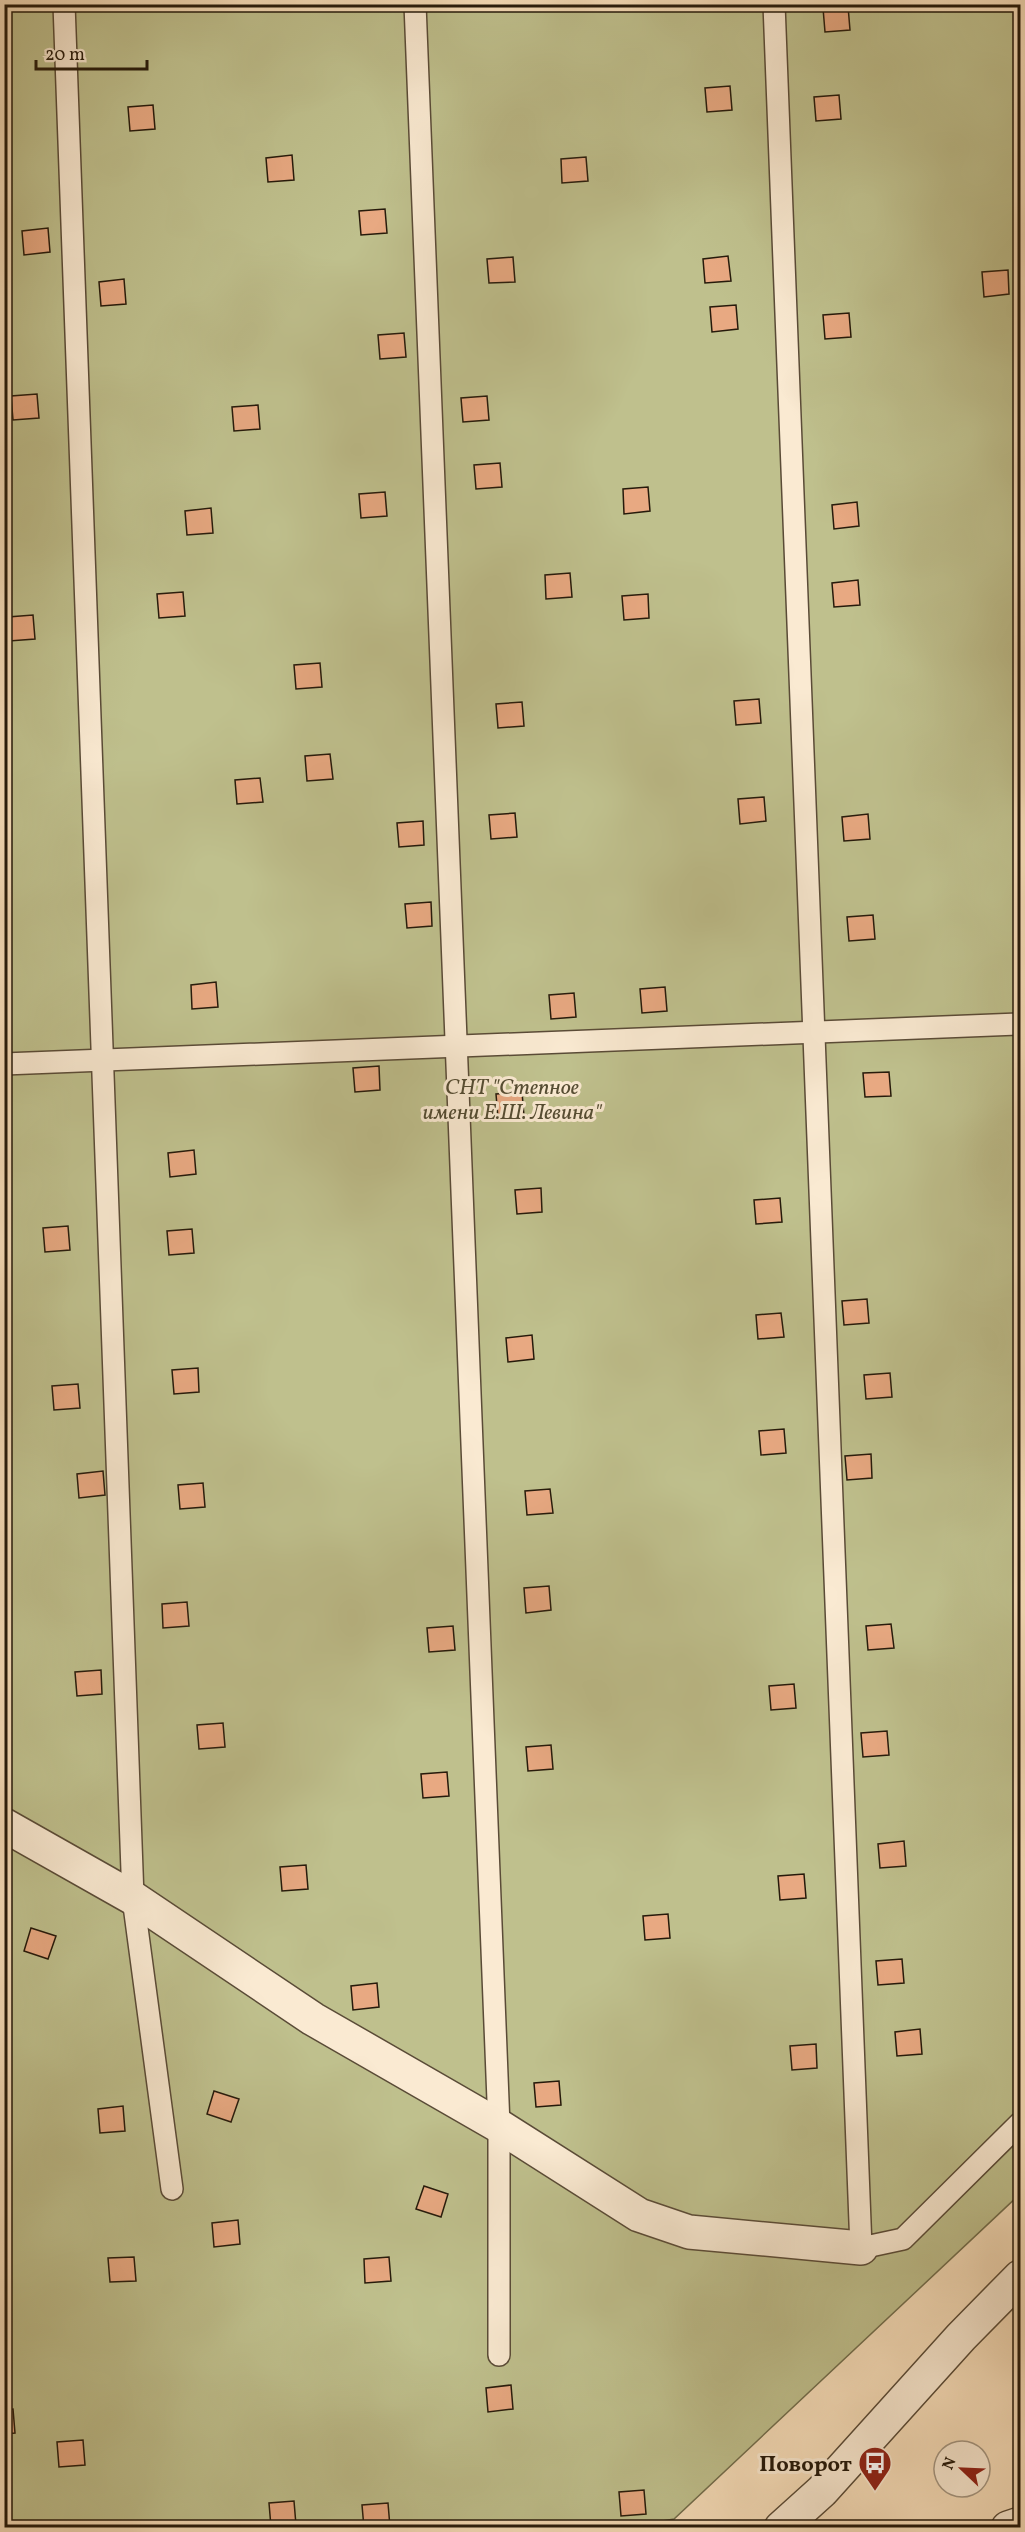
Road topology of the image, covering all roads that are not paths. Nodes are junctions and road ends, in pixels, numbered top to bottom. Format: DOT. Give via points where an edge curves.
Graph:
graph roads {
  1 [pos="64,4"];
  2 [pos="415,4"];
  3 [pos="774,4"];
  4 [pos="1020,1024"];
  5 [pos="814,1032"];
  6 [pos="456,1047"];
  7 [pos="102,1060"];
  8 [pos="4,1064"];
  9 [pos="4,1825"];
  10 [pos="133,1898"];
  11 [pos="1020,2123"];
  12 [pos="499,2126"];
  13 [pos="172,2189"];
  14 [pos="861,2248"];
  15 [pos="1020,2277"];
  16 [pos="499,2355"];
  17 [pos="1020,2524"];
  18 [pos="781,2528"];
  19 [pos="1008,2528"];
  1 -- 7 [label="lane"];
  2 -- 6 [label="lane"];
  3 -- 5 [label="lane"];
  4 -- 5 [label="lane"];
  5 -- 6 [label="lane"];
  5 -- 14 [label="lane"];
  6 -- 7 [label="lane"];
  6 -- 12 [label="lane"];
  7 -- 8 [label="lane"];
  7 -- 10 [label="lane"];
  9 -- 10 [label="street"];
  10 -- 12 [label="street" via="313,2019"];
  10 -- 13 [label="lane"];
  11 -- 14 [label="lane" via="903,2239"];
  12 -- 14 [label="street" via="639,2215 689,2232"];
  12 -- 16 [label="lane"];
  15 -- 18 [label="street" via="822,2490"];
  17 -- 19 [label="street"];
}
